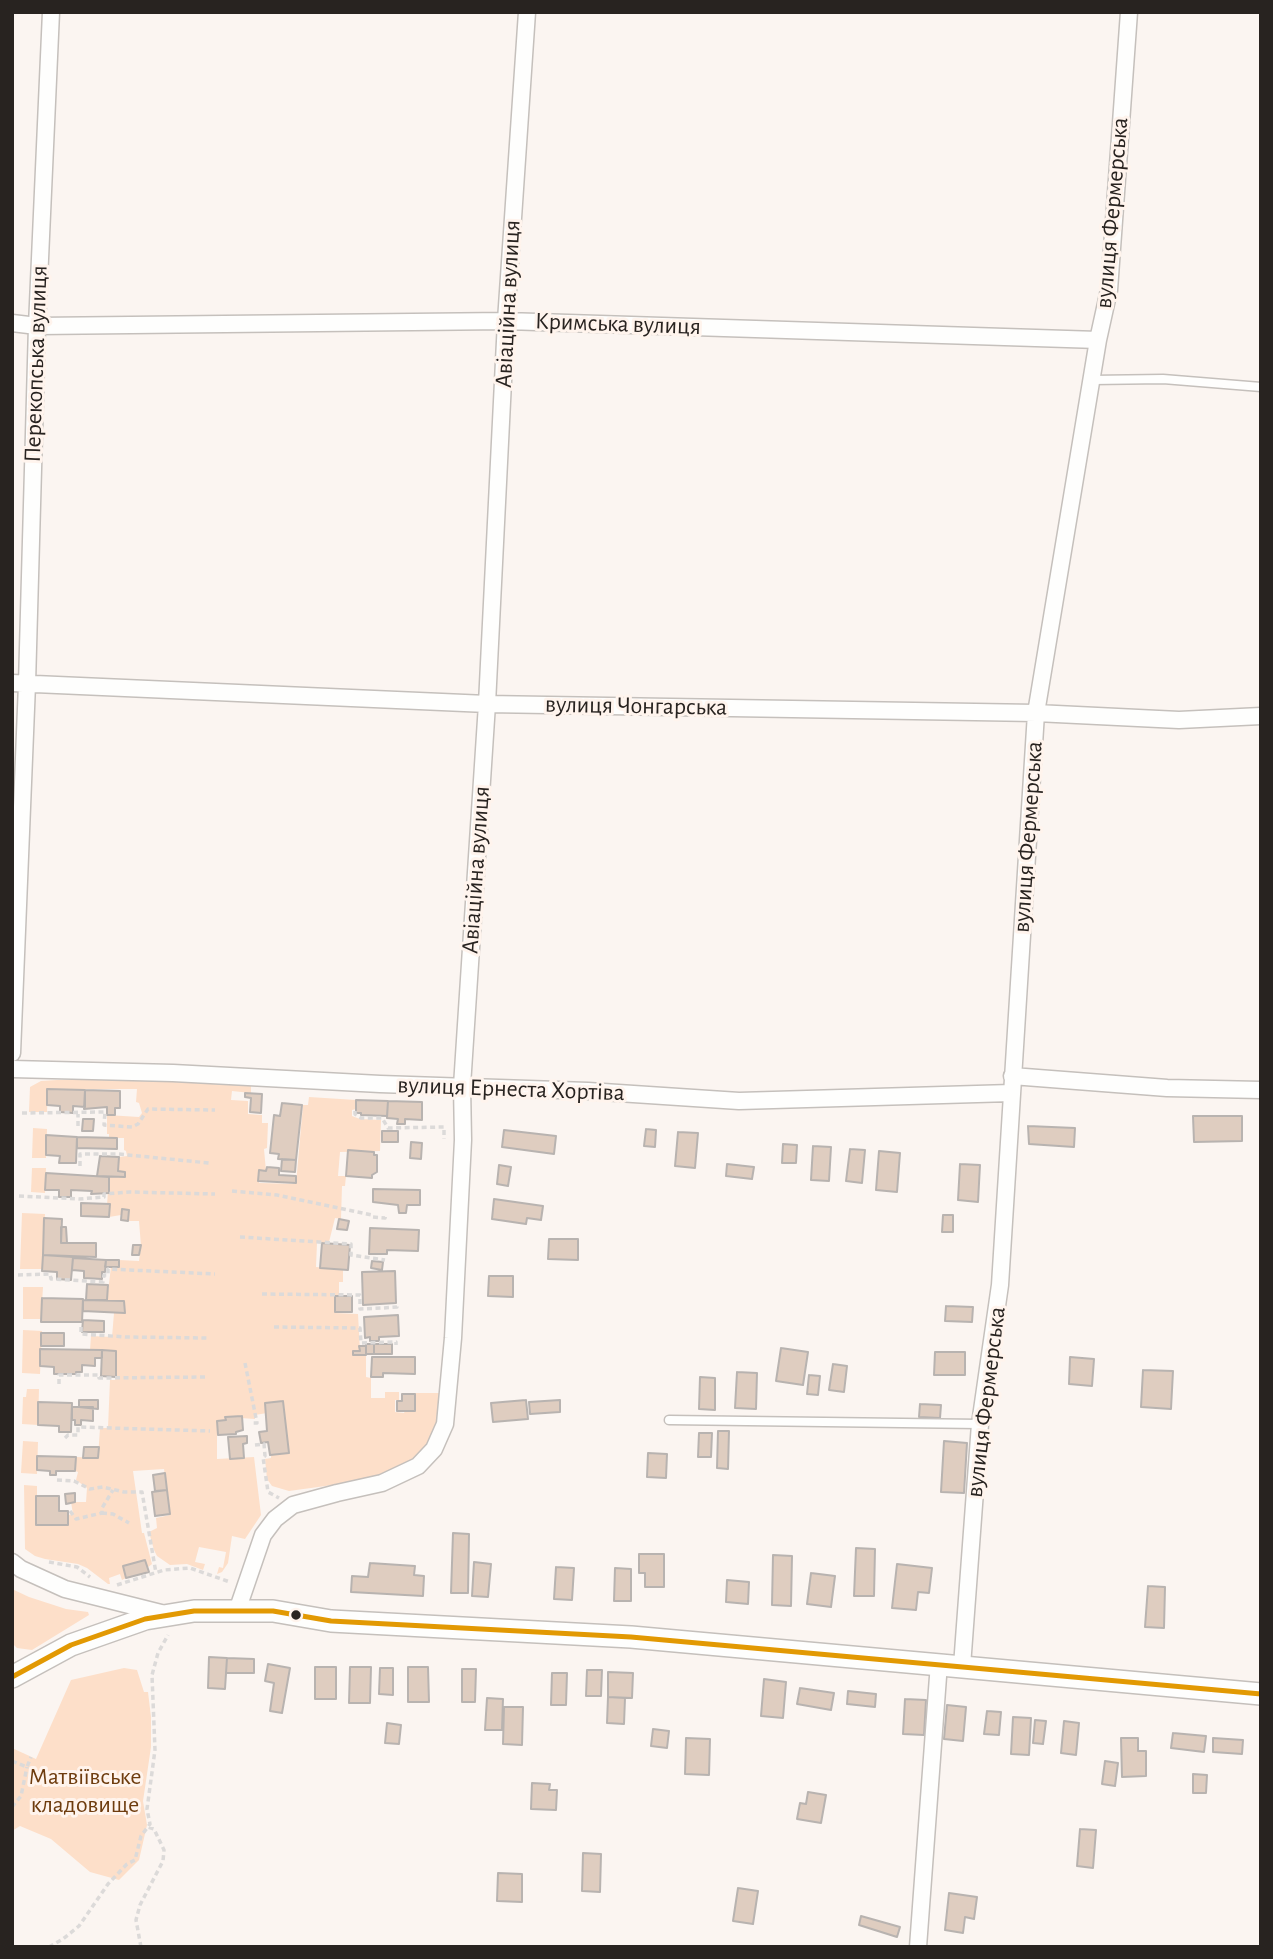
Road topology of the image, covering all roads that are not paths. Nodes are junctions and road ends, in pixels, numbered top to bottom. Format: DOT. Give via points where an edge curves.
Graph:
graph roads {
  1 [pos="51,12"];
  2 [pos="527,12"];
  3 [pos="1129,12"];
  4 [pos="506,321"];
  5 [pos="12,323"];
  6 [pos="37,326"];
  7 [pos="1098,340"];
  8 [pos="1092,380"];
  9 [pos="1261,387"];
  10 [pos="20,684"];
  11 [pos="487,704"];
  12 [pos="1036,713"];
  13 [pos="1261,716"];
  14 [pos="12,1052"];
  15 [pos="12,1069"];
  16 [pos="1012,1076"];
  17 [pos="462,1086"];
  18 [pos="1261,1090"];
  19 [pos="1011,1093"];
  20 [pos="669,1420"];
  21 [pos="980,1424"];
  22 [pos="12,1562"];
  23 [pos="237,1611"];
  24 [pos="168,1622"];
  25 [pos="939,1663"];
  26 [pos="962,1666"];
  27 [pos="12,1677"];
  28 [pos="1261,1694"];
  29 [pos="918,1947"];
  1 -- 6 [label="street, Перекопська вулиця"];
  2 -- 4 [label="street, Авіаційна вулиця"];
  3 -- 7 [label="street, вулиця Фермерська" via="1109,290"];
  4 -- 6 [label="street, Кримська вулиця"];
  4 -- 7 [label="street, Кримська вулиця"];
  4 -- 11 [label="street, Авіаційна вулиця"];
  5 -- 6 [label="street, Кримська вулиця"];
  6 -- 10 [label="street, Перекопська вулиця"];
  7 -- 8 [label="street, вулиця Фермерська"];
  8 -- 9 [label="lane" via="1163,379"];
  8 -- 12 [label="street, вулиця Фермерська"];
  10 -- 11 [label="street, вулиця Чонгарська"];
  10 -- 14 [label="street, Перекопська вулиця"];
  11 -- 12 [label="street, вулиця Чонгарська"];
  11 -- 17 [label="street, Авіаційна вулиця"];
  12 -- 13 [label="street, вулиця Чонгарська" via="1179,720"];
  12 -- 16 [label="street, вулиця Фермерська"];
  15 -- 17 [label="street, вулиця Ернеста Хортіва"];
  16 -- 18 [label="street"];
  16 -- 19 [label="street, вулиця Фермерська"];
  17 -- 19 [label="street, вулиця Ернеста Хортіва" via="739,1101"];
  17 -- 23 [label="street, Авіаційна вулиця" via="453,1338 444,1424 434,1449 418,1466 382,1483 293,1505 275,1519 263,1535"];
  19 -- 21 [label="street, вулиця Фермерська" via="1000,1285"];
  20 -- 21 [label="lane"];
  21 -- 26 [label="street, вулиця Фермерська"];
  22 -- 24 [label="street" via="65,1589"];
  23 -- 24 [label="street"];
  23 -- 25 [label="street"];
  24 -- 27 [label="street" via="98,1633"];
  25 -- 26 [label="street"];
  25 -- 29 [label="street"];
  26 -- 28 [label="street"];
}
